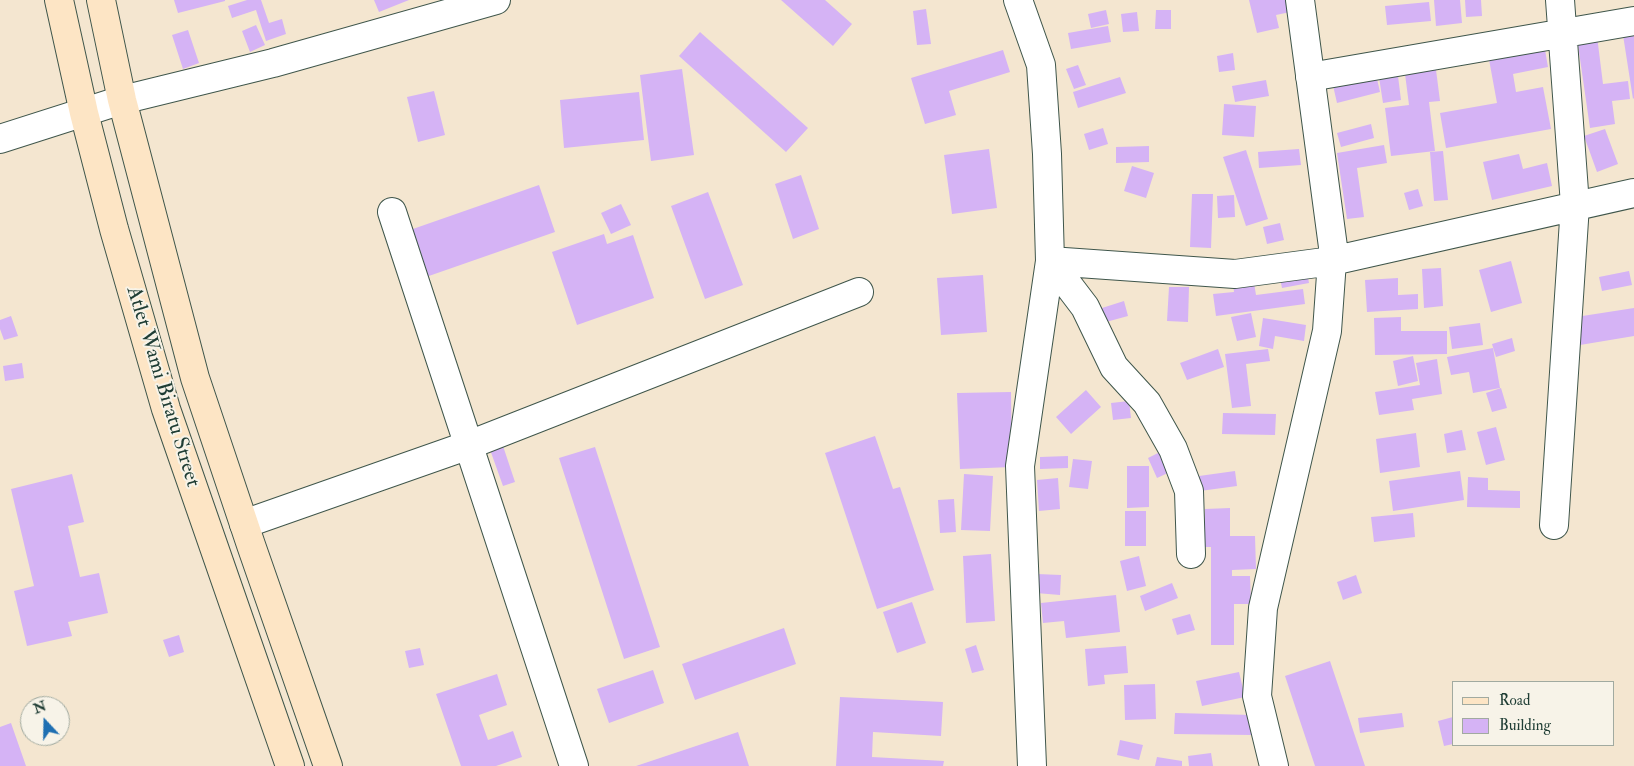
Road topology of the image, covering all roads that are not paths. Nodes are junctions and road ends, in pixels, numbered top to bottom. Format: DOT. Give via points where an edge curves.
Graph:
graph roads {
  1 [pos="59,0"];
  2 [pos="100,0"];
  3 [pos="496,0"];
  4 [pos="1018,0"];
  5 [pos="1300,0"];
  6 [pos="1560,0"];
  7 [pos="1634,21"];
  8 [pos="1562,33"];
  9 [pos="1310,77"];
  10 [pos="122,100"];
  11 [pos="84,112"];
  12 [pos="0,139"];
  13 [pos="1634,193"];
  14 [pos="1575,206"];
  15 [pos="392,212"];
  16 [pos="1050,261"];
  17 [pos="1332,262"];
  18 [pos="859,292"];
  19 [pos="469,445"];
  20 [pos="244,524"];
  21 [pos="1554,525"];
  22 [pos="1190,554"];
  23 [pos="290,766"];
  24 [pos="328,766"];
  25 [pos="574,766"];
  26 [pos="1032,766"];
  27 [pos="1274,766"];
  1 -- 11 [label="main road, Atlet Wami Biratu Street"];
  2 -- 10 [label="main road, Atlet Wami Biratu Street"];
  3 -- 10 [label="street" via="273,63"];
  4 -- 16 [label="street" via="1041,65"];
  5 -- 9 [label="street"];
  6 -- 8 [label="street"];
  7 -- 8 [label="street"];
  8 -- 9 [label="street"];
  8 -- 14 [label="street"];
  9 -- 17 [label="street" via="1333,247"];
  10 -- 11 [label="street"];
  10 -- 20 [label="main road, Atlet Wami Biratu Street" via="195,378"];
  11 -- 12 [label="street"];
  11 -- 23 [label="main road, Atlet Wami Biratu Street" via="166,409"];
  13 -- 14 [label="street"];
  14 -- 17 [label="street"];
  14 -- 21 [label="street"];
  15 -- 19 [label="street"];
  16 -- 17 [label="street" via="1235,274"];
  16 -- 22 [label="street" via="1085,307 1114,367 1147,403 1173,449 1189,490"];
  16 -- 26 [label="street" via="1020,466"];
  17 -- 27 [label="street" via="1327,331 1263,608 1257,696"];
  18 -- 19 [label="street"];
  19 -- 20 [label="street"];
  19 -- 25 [label="street"];
  20 -- 24 [label="main road, Atlet Wami Biratu Street"];
}
